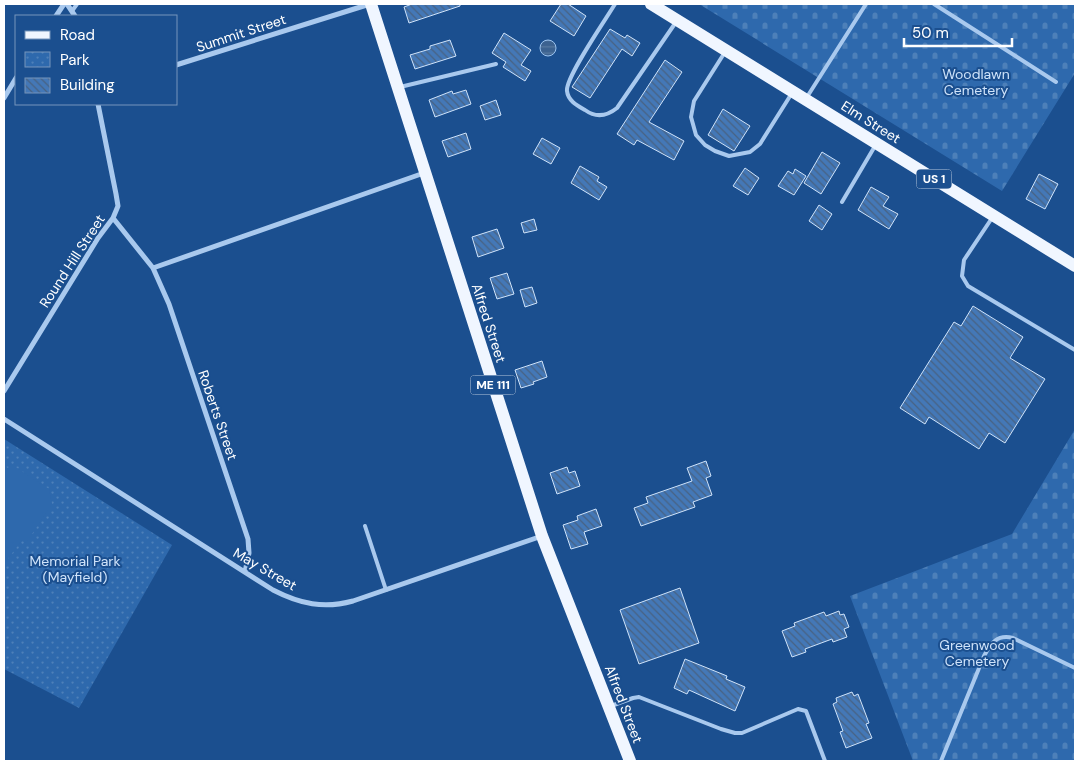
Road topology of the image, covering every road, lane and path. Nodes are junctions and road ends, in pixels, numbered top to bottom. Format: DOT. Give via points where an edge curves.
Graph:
graph roads {
  1 [pos="66,4"];
  2 [pos="77,4"];
  3 [pos="370,4"];
  4 [pos="615,4"];
  5 [pos="651,4"];
  6 [pos="866,4"];
  7 [pos="934,4"];
  8 [pos="74,14"];
  9 [pos="57,15"];
  10 [pos="678,20"];
  11 [pos="726,50"];
  12 [pos="178,64"];
  13 [pos="496,64"];
  14 [pos="15,80"];
  15 [pos="1056,82"];
  16 [pos="398,88"];
  17 [pos="793,92"];
  18 [pos="4,98"];
  19 [pos="806,100"];
  20 [pos="98,105"];
  21 [pos="877,143"];
  22 [pos="425,172"];
  23 [pos="842,202"];
  24 [pos="994,216"];
  25 [pos="114,218"];
  26 [pos="1075,266"];
  27 [pos="154,268"];
  28 [pos="1075,350"];
  29 [pos="4,391"];
  30 [pos="4,419"];
  31 [pos="365,526"];
  32 [pos="542,536"];
  33 [pos="245,572"];
  34 [pos="386,590"];
  35 [pos="1075,668"];
  36 [pos="609,707"];
  37 [pos="630,761"];
  38 [pos="825,761"];
  39 [pos="941,761"];
  1 -- 8 [label="street"];
  1 -- 9 [label="street"];
  2 -- 8 [label="lane"];
  3 -- 12 [label="street, Summit Street"];
  3 -- 16 [label="main road, Alfred Street / ME 111"];
  4 -- 10 [label="lane" via="572,73 566,90 574,103 596,116 617,108"];
  5 -- 10 [label="main road, Elm Street / US 1"];
  6 -- 19 [label="lane"];
  7 -- 15 [label="lane"];
  10 -- 11 [label="main road, Elm Street / US 1"];
  11 -- 17 [label="main road, Elm Street / US 1"];
  11 -- 17 [label="lane" via="692,106 691,118 696,135 715,151 729,156 750,152 760,144"];
  13 -- 16 [label="lane"];
  14 -- 18 [label="street"];
  16 -- 22 [label="main road, Alfred Street / ME 111"];
  17 -- 19 [label="main road, Elm Street / US 1"];
  19 -- 21 [label="main road, Elm Street / US 1"];
  20 -- 25 [label="street, Round Hill Street" via="118,206"];
  21 -- 23 [label="lane"];
  21 -- 24 [label="main road, Elm Street / US 1"];
  22 -- 27 [label="street"];
  22 -- 32 [label="main road, Alfred Street / ME 111"];
  24 -- 26 [label="main road, Elm Street / US 1"];
  24 -- 28 [label="lane" via="964,260 962,276 968,286"];
  25 -- 27 [label="street, Roberts Street"];
  25 -- 29 [label="street, Round Hill Street" via="98,238"];
  27 -- 33 [label="street, Roberts Street" via="248,539"];
  30 -- 33 [label="street, May Street"];
  31 -- 34 [label="lane"];
  32 -- 34 [label="street, May Street"];
  32 -- 36 [label="main road, Alfred Street / ME 111"];
  33 -- 34 [label="street, May Street" via="285,596 322,606 344,604"];
  35 -- 39 [label="lane" via="1013,638 998,638 984,656"];
  36 -- 37 [label="main road, Alfred Street / ME 111"];
  36 -- 38 [label="lane" via="638,697 735,733 802,709 806,711"];
}
